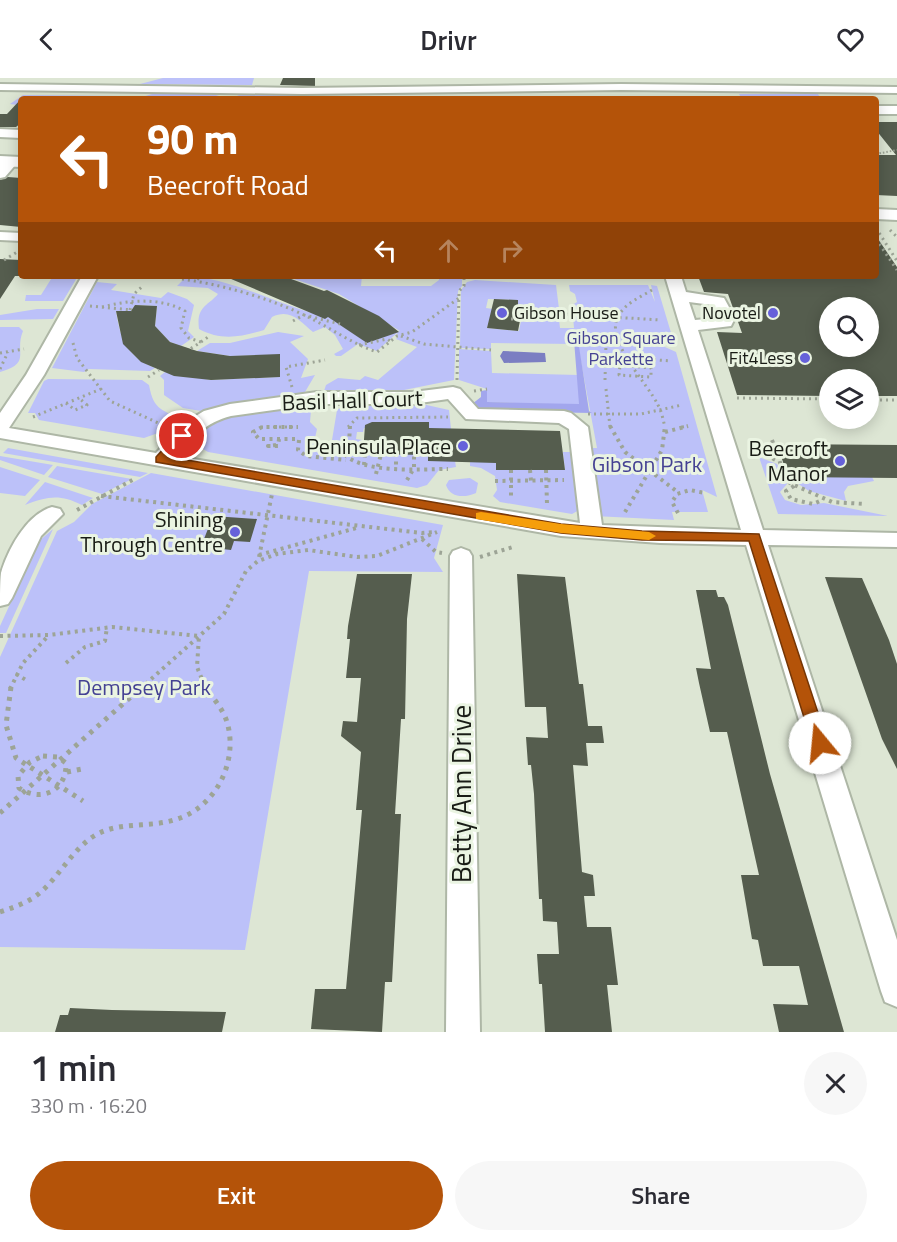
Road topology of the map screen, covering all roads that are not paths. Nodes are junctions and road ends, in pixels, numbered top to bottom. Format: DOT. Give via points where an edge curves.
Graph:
graph roads {
  1 [pos="43,78"];
  2 [pos="345,78"];
  3 [pos="766,78"];
  4 [pos="146,82"];
  5 [pos="897,82"];
  6 [pos="475,86"];
  7 [pos="0,87"];
  8 [pos="683,87"];
  9 [pos="15,88"];
  10 [pos="622,88"];
  11 [pos="897,90"];
  12 [pos="725,94"];
  13 [pos="333,95"];
  14 [pos="131,96"];
  15 [pos="688,96"];
  16 [pos="0,99"];
  17 [pos="879,110"];
  18 [pos="897,110"];
  19 [pos="879,118"];
  20 [pos="897,118"];
  21 [pos="0,133"];
  22 [pos="18,134"];
  23 [pos="879,204"];
  24 [pos="897,205"];
  25 [pos="879,214"];
  26 [pos="897,215"];
  27 [pos="0,236"];
  28 [pos="18,237"];
  29 [pos="88,279"];
  30 [pos="674,279"];
  31 [pos="680,297"];
  32 [pos="688,326"];
  33 [pos="0,427"];
  34 [pos="0,432"];
  35 [pos="161,459"];
  36 [pos="52,514"];
  37 [pos="591,532"];
  38 [pos="754,537"];
  39 [pos="897,540"];
  40 [pos="461,556"];
  41 [pos="0,598"];
  42 [pos="897,991"];
  43 [pos="463,1032"];
  1 -- 4 [label="street"];
  2 -- 6 [label="street"];
  3 -- 5 [label="street"];
  4 -- 9 [label="street"];
  4 -- 13 [label="street"];
  4 -- 14 [label="street"];
  6 -- 10 [label="street"];
  6 -- 13 [label="street"];
  7 -- 9 [label="street"];
  8 -- 10 [label="street"];
  8 -- 12 [label="street"];
  8 -- 15 [label="street"];
  9 -- 16 [label="street"];
  11 -- 12 [label="street"];
  17 -- 18 [label="street"];
  19 -- 20 [label="street"];
  21 -- 22 [label="street"];
  23 -- 24 [label="main road"];
  25 -- 26 [label="main road"];
  27 -- 28 [label="street"];
  29 -- 33 [label="street" via="35,375"];
  30 -- 31 [label="street"];
  31 -- 32 [label="street"];
  31 -- 32 [label="street" via="718,301 727,318 717,324"];
  32 -- 38 [label="street"];
  34 -- 35 [label="street"];
  35 -- 37 [label="street"];
  35 -- 37 [label="street, Basil Hall Court" via="194,426 230,410 317,398 413,398 453,393 473,415 564,417 578,428"];
  36 -- 41 [label="street" via="32,532"];
  37 -- 38 [label="street"];
  38 -- 39 [label="street"];
  38 -- 42 [label="street"];
  40 -- 43 [label="street, Betty Ann Drive"];
}
